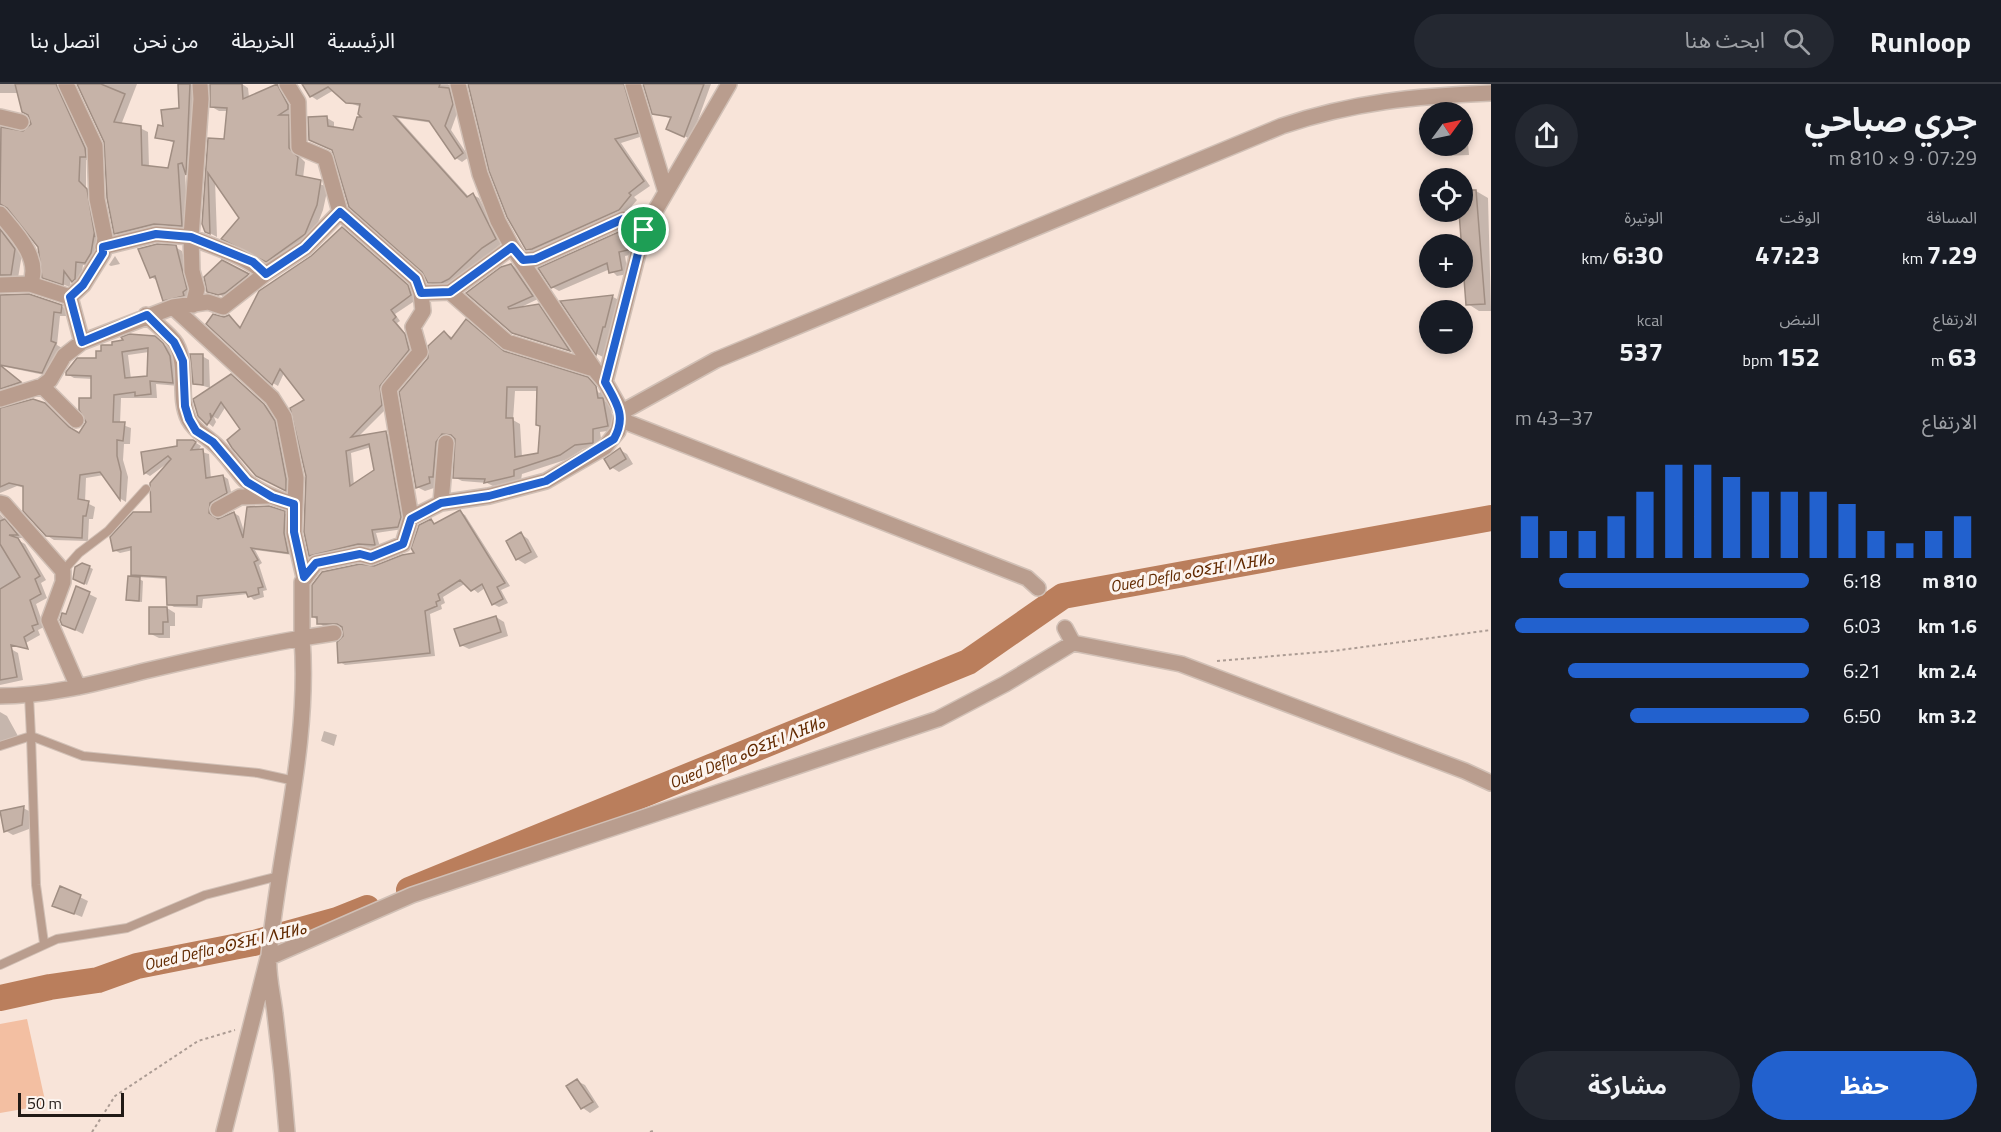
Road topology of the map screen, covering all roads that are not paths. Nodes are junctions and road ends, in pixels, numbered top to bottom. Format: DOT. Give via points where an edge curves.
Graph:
graph roads {
  1 [pos="66,84"];
  2 [pos="200,84"];
  3 [pos="287,84"];
  4 [pos="458,84"];
  5 [pos="633,84"];
  6 [pos="729,84"];
  7 [pos="1491,93"];
  8 [pos="0,117"];
  9 [pos="21,122"];
  10 [pos="665,189"];
  11 [pos="340,212"];
  12 [pos="0,214"];
  13 [pos="644,230"];
  14 [pos="191,237"];
  15 [pos="103,247"];
  16 [pos="512,247"];
  17 [pos="523,260"];
  18 [pos="266,274"];
  19 [pos="30,284"];
  20 [pos="0,285"];
  21 [pos="450,292"];
  22 [pos="421,293"];
  23 [pos="70,297"];
  24 [pos="193,305"];
  25 [pos="173,307"];
  26 [pos="147,315"];
  27 [pos="82,342"];
  28 [pos="594,369"];
  29 [pos="605,382"];
  30 [pos="42,386"];
  31 [pos="0,399"];
  32 [pos="621,416"];
  33 [pos="76,420"];
  34 [pos="446,443"];
  35 [pos="146,489"];
  36 [pos="272,497"];
  37 [pos="0,503"];
  38 [pos="441,503"];
  39 [pos="294,504"];
  40 [pos="218,510"];
  41 [pos="411,519"];
  42 [pos="63,571"];
  43 [pos="304,577"];
  44 [pos="1038,588"];
  45 [pos="1065,628"];
  46 [pos="334,633"];
  47 [pos="302,638"];
  48 [pos="1073,643"];
  49 [pos="78,687"];
  50 [pos="0,696"];
  51 [pos="29,696"];
  52 [pos="31,736"];
  53 [pos="0,746"];
  54 [pos="295,781"];
  55 [pos="1491,783"];
  56 [pos="278,881"];
  57 [pos="44,943"];
  58 [pos="268,958"];
  59 [pos="0,965"];
  60 [pos="276,1021"];
  61 [pos="252,1024"];
  62 [pos="224,1132"];
  63 [pos="286,1132"];
  1 -- 15 [label="street" via="95,146"];
  2 -- 14 [label="street"];
  3 -- 11 [label="street" via="298,102 299,147 325,158"];
  4 -- 16 [label="street" via="480,174"];
  5 -- 10 [label="street"];
  6 -- 10 [label="street"];
  7 -- 32 [label="street" via="1417,96 1355,105 1282,126 717,360"];
  8 -- 9 [label="street"];
  10 -- 13 [label="street"];
  11 -- 18 [label="street" via="305,248"];
  11 -- 22 [label="street" via="416,279"];
  12 -- 19 [label="street" via="18,236 31,262"];
  13 -- 17 [label="street" via="623,219 535,259"];
  13 -- 29 [label="street"];
  14 -- 15 [label="street" via="156,234"];
  14 -- 18 [label="street" via="253,262"];
  14 -- 24 [label="street" via="197,289"];
  15 -- 23 [label="street" via="83,285"];
  16 -- 17 [label="street"];
  16 -- 21 [label="street"];
  17 -- 28 [label="street"];
  18 -- 24 [label="street" via="223,307 208,302"];
  19 -- 20 [label="street"];
  19 -- 23 [label="street"];
  21 -- 22 [label="street"];
  21 -- 28 [label="street" via="507,342"];
  22 -- 41 [label="street" via="423,311 413,327 420,352 389,389"];
  23 -- 27 [label="street"];
  24 -- 25 [label="street"];
  25 -- 26 [label="street"];
  25 -- 39 [label="street" via="272,398 284,417 296,478"];
  26 -- 27 [label="street"];
  26 -- 36 [label="street" via="174,342 183,361 185,406 196,431 213,442 247,482"];
  27 -- 30 [label="street" via="64,356"];
  28 -- 29 [label="street"];
  29 -- 32 [label="street"];
  30 -- 31 [label="street"];
  30 -- 33 [label="street"];
  32 -- 38 [label="street" via="614,439 605,447 546,481"];
  32 -- 44 [label="street" via="1027,578"];
  34 -- 38 [label="street"];
  35 -- 42 [label="lane" via="108,531"];
  36 -- 39 [label="street"];
  36 -- 40 [label="street" via="240,497"];
  37 -- 42 [label="street"];
  38 -- 41 [label="street"];
  39 -- 43 [label="street" via="294,532"];
  41 -- 43 [label="street" via="403,544 371,557 360,554 316,563"];
  42 -- 49 [label="street" via="63,582 49,620"];
  43 -- 47 [label="street"];
  45 -- 48 [label="street"];
  46 -- 47 [label="street"];
  47 -- 49 [label="street"];
  47 -- 54 [label="street" via="304,696"];
  48 -- 55 [label="street" via="1181,664"];
  48 -- 58 [label="street" via="938,719 412,895"];
  49 -- 51 [label="street"];
  50 -- 51 [label="street"];
  51 -- 52 [label="lane"];
  52 -- 53 [label="lane"];
  52 -- 54 [label="lane" via="83,756 258,773"];
  52 -- 57 [label="lane" via="36,885"];
  54 -- 56 [label="street"];
  56 -- 57 [label="lane" via="205,895 127,928"];
  56 -- 58 [label="street"];
  57 -- 59 [label="lane"];
  58 -- 60 [label="street"];
  58 -- 61 [label="street"];
  60 -- 61 [label="street"];
  60 -- 63 [label="street"];
  61 -- 62 [label="street"];
}
